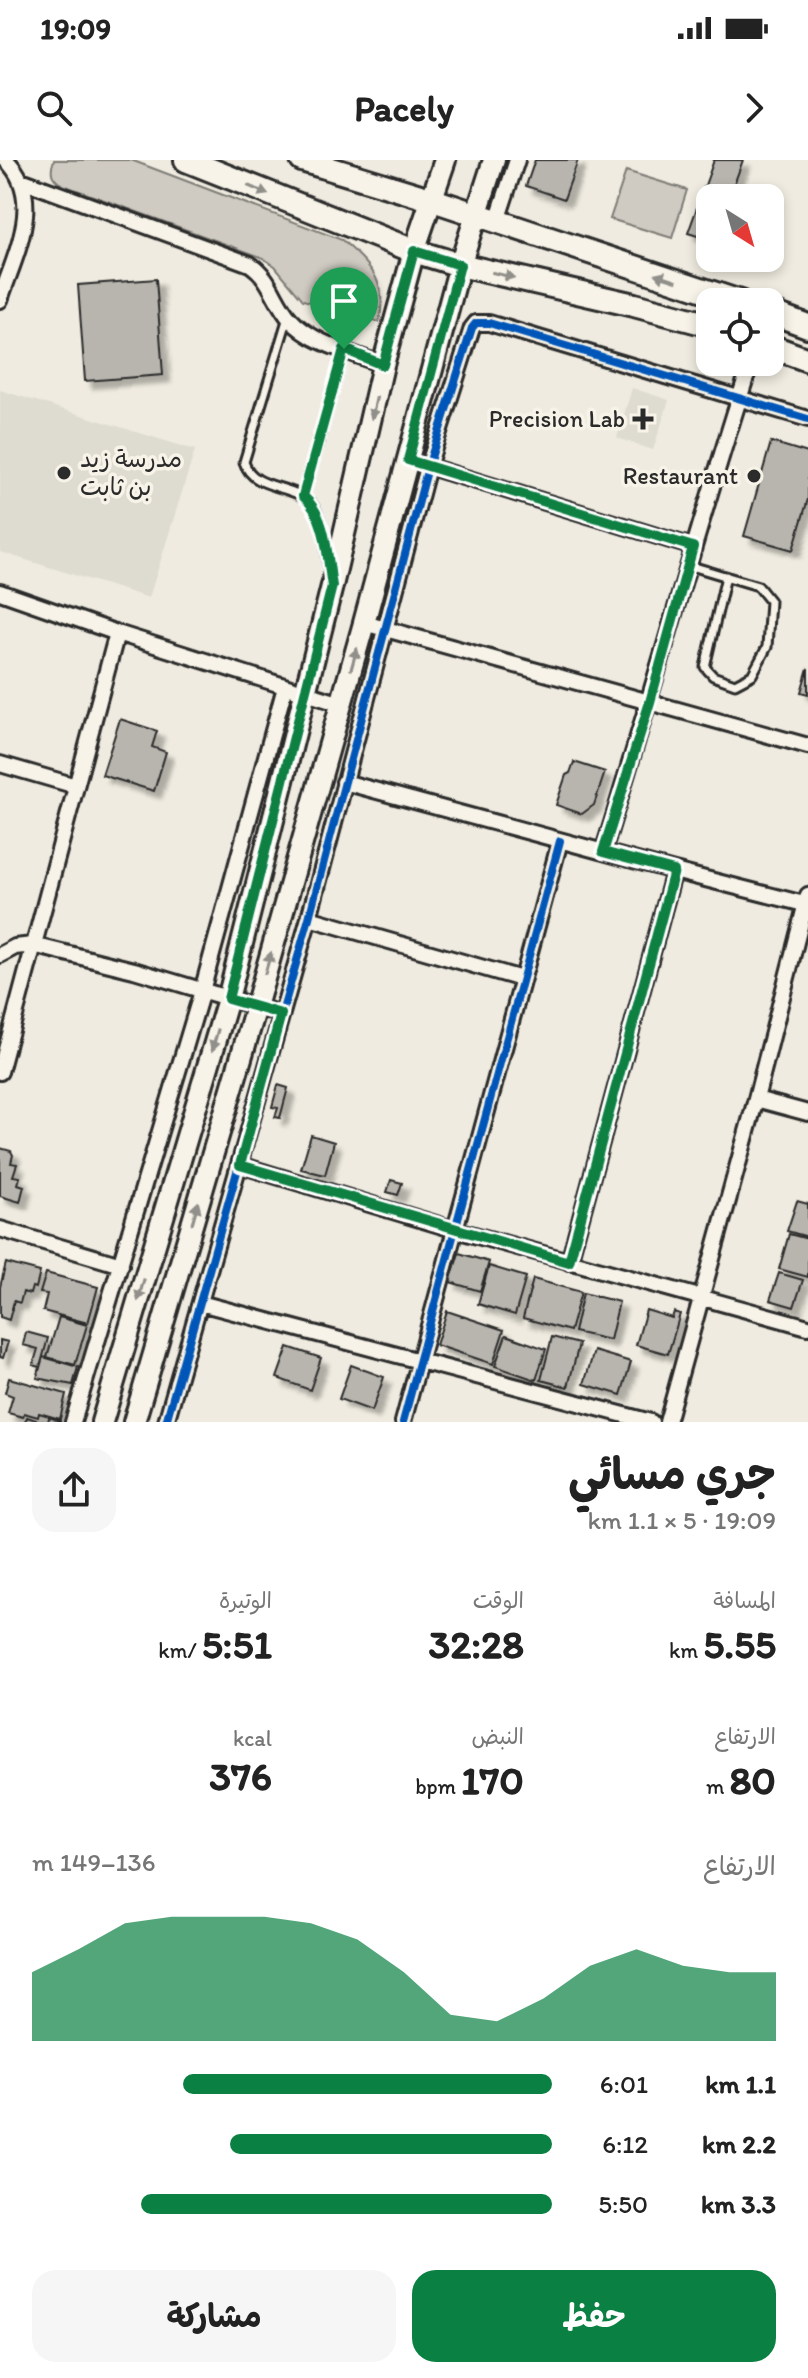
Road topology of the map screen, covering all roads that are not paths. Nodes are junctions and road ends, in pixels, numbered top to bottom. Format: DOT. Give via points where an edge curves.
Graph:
graph roads {
  1 [pos="6,160"];
  2 [pos="186,160"];
  3 [pos="302,160"];
  4 [pos="445,160"];
  5 [pos="494,160"];
  6 [pos="517,160"];
  7 [pos="21,180"];
  8 [pos="430,199"];
  9 [pos="487,218"];
  10 [pos="414,251"];
  11 [pos="460,265"];
  12 [pos="698,288"];
  13 [pos="0,300"];
  14 [pos="288,317"];
  15 [pos="784,317"];
  16 [pos="696,321"];
  17 [pos="808,326"];
  18 [pos="344,349"];
  19 [pos="784,351"];
  20 [pos="808,360"];
  21 [pos="383,365"];
  22 [pos="746,376"];
  23 [pos="739,399"];
  24 [pos="808,419"];
  25 [pos="408,460"];
  26 [pos="428,467"];
  27 [pos="303,496"];
  28 [pos="693,547"];
  29 [pos="687,565"];
  30 [pos="726,576"];
  31 [pos="332,586"];
  32 [pos="0,592"];
  33 [pos="364,623"];
  34 [pos="387,628"];
  35 [pos="117,633"];
  36 [pos="285,687"];
  37 [pos="306,693"];
  38 [pos="650,702"];
  39 [pos="341,704"];
  40 [pos="808,746"];
  41 [pos="0,764"];
  42 [pos="344,782"];
  43 [pos="76,786"];
  44 [pos="560,841"];
  45 [pos="603,852"];
  46 [pos="674,871"];
  47 [pos="807,901"];
  48 [pos="309,918"];
  49 [pos="33,945"];
  50 [pos="802,952"];
  51 [pos="0,955"];
  52 [pos="522,979"];
  53 [pos="202,991"];
  54 [pos="228,999"];
  55 [pos="256,1007"];
  56 [pos="281,1014"];
  57 [pos="0,1072"];
  58 [pos="756,1099"];
  59 [pos="808,1113"];
  60 [pos="240,1165"];
  61 [pos="0,1229"];
  62 [pos="456,1230"];
  63 [pos="569,1262"];
  64 [pos="121,1265"];
  65 [pos="701,1297"];
  66 [pos="200,1303"];
  67 [pos="808,1327"];
  68 [pos="420,1362"];
  69 [pos="73,1422"];
  70 [pos="102,1422"];
  71 [pos="134,1422"];
  72 [pos="166,1422"];
  73 [pos="403,1422"];
  74 [pos="651,1422"];
  75 [pos="667,1422"];
  1 -- 7 [label="street"];
  2 -- 10 [label="main road, one-way"];
  3 -- 8 [label="main road"];
  4 -- 8 [label="street"];
  5 -- 9 [label="street"];
  6 -- 9 [label="street"];
  7 -- 13 [label="street" via="26,217"];
  7 -- 14 [label="street" via="250,264 270,284"];
  8 -- 9 [label="main road"];
  8 -- 10 [label="street"];
  9 -- 11 [label="street"];
  12 -- 9 [label="main road, one-way"];
  10 -- 11 [label="main road"];
  10 -- 21 [label="street"];
  11 -- 16 [label="main road, one-way"];
  11 -- 25 [label="street"];
  14 -- 18 [label="street" via="311,336"];
  14 -- 27 [label="lane" via="244,462 260,481"];
  15 -- 17 [label="main road"];
  18 -- 21 [label="street"];
  18 -- 27 [label="lane"];
  19 -- 20 [label="main road"];
  21 -- 31 [label="street, one-way"];
  22 -- 23 [label="street"];
  23 -- 24 [label="street"];
  23 -- 26 [label="street" via="476,323"];
  23 -- 28 [label="street"];
  25 -- 26 [label="street"];
  25 -- 33 [label="street"];
  26 -- 28 [label="street"];
  26 -- 34 [label="street"];
  27 -- 31 [label="lane" via="320,520"];
  28 -- 29 [label="street"];
  29 -- 30 [label="lane"];
  29 -- 38 [label="street"];
  30 -- 30 [label="lane" via="758,586 770,601 767,647 752,675 735,684 705,667"];
  31 -- 37 [label="street"];
  32 -- 35 [label="street"];
  33 -- 34 [label="street"];
  39 -- 33 [label="street, one-way"];
  34 -- 38 [label="street"];
  34 -- 42 [label="street"];
  35 -- 36 [label="street"];
  35 -- 43 [label="street"];
  36 -- 37 [label="street"];
  36 -- 53 [label="street"];
  37 -- 39 [label="street"];
  37 -- 54 [label="street"];
  38 -- 40 [label="street"];
  38 -- 45 [label="street"];
  55 -- 39 [label="street, one-way"];
  41 -- 43 [label="street"];
  42 -- 44 [label="street"];
  42 -- 48 [label="street"];
  43 -- 49 [label="street"];
  44 -- 45 [label="street"];
  44 -- 52 [label="street"];
  45 -- 46 [label="street"];
  46 -- 47 [label="street"];
  46 -- 63 [label="street"];
  47 -- 50 [label="street"];
  48 -- 52 [label="street"];
  48 -- 56 [label="street"];
  49 -- 51 [label="street"];
  49 -- 53 [label="street"];
  49 -- 57 [label="street"];
  50 -- 58 [label="street"];
  52 -- 62 [label="street"];
  53 -- 54 [label="street"];
  53 -- 64 [label="street"];
  54 -- 55 [label="street"];
  54 -- 70 [label="street, one-way"];
  55 -- 56 [label="street"];
  71 -- 55 [label="street, one-way"];
  56 -- 60 [label="street"];
  58 -- 59 [label="street"];
  58 -- 65 [label="street"];
  60 -- 62 [label="street"];
  60 -- 66 [label="street"];
  61 -- 64 [label="street"];
  62 -- 63 [label="street"];
  62 -- 68 [label="street"];
  63 -- 65 [label="street"];
  64 -- 69 [label="street"];
  65 -- 67 [label="street"];
  65 -- 75 [label="street"];
  66 -- 68 [label="street"];
  66 -- 72 [label="street"];
  68 -- 73 [label="street"];
  68 -- 74 [label="street"];
}
